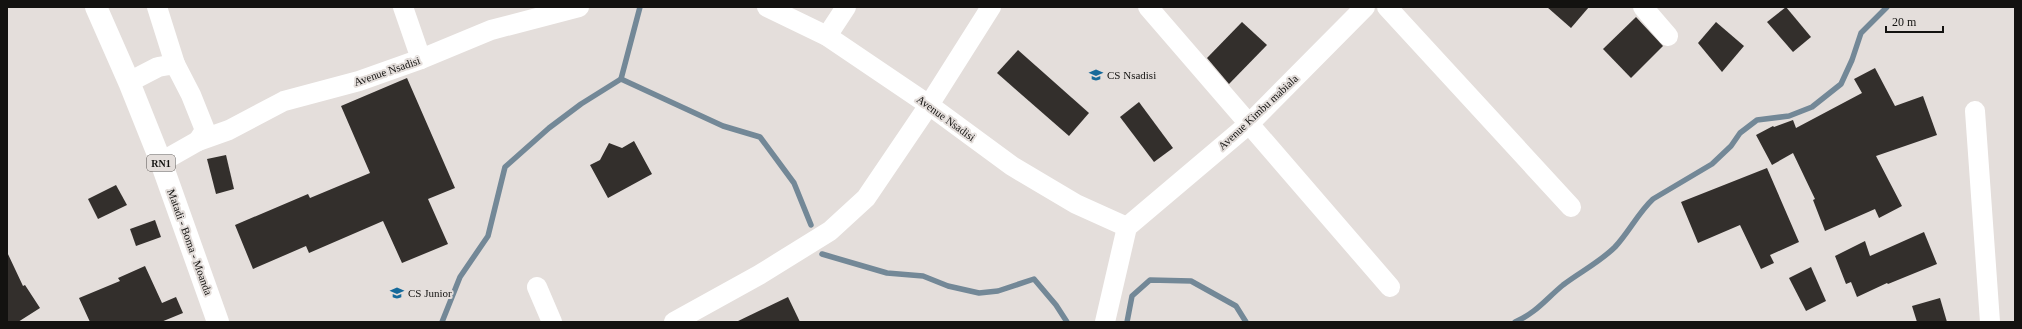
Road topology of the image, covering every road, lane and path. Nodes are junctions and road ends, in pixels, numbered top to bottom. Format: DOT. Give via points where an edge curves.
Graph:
graph roads {
  1 [pos="96,7"];
  2 [pos="157,7"];
  3 [pos="403,7"];
  4 [pos="579,7"];
  5 [pos="767,7"];
  6 [pos="846,7"];
  7 [pos="991,7"];
  8 [pos="1148,7"];
  9 [pos="1365,7"];
  10 [pos="1387,7"];
  11 [pos="1643,7"];
  12 [pos="828,36"];
  13 [pos="1668,36"];
  14 [pos="421,59"];
  15 [pos="175,64"];
  16 [pos="129,82"];
  17 [pos="929,105"];
  18 [pos="1975,110"];
  19 [pos="1250,123"];
  20 [pos="198,142"];
  21 [pos="161,162"];
  22 [pos="1571,207"];
  23 [pos="1127,227"];
  24 [pos="537,287"];
  25 [pos="1390,287"];
  26 [pos="218,322"];
  27 [pos="552,322"];
  28 [pos="674,322"];
  29 [pos="1105,322"];
  30 [pos="1990,322"];
  1 -- 16 [label="highway, Matadi - Boma - Moanda / RN1"];
  2 -- 15 [label="street"];
  3 -- 14 [label="street"];
  4 -- 14 [label="street, Avenue Nsadisi" via="491,30"];
  5 -- 12 [label="street, Avenue Nsadisi"];
  6 -- 12 [label="street"];
  7 -- 17 [label="street"];
  8 -- 19 [label="street"];
  9 -- 19 [label="street, Avenue Kimbu mabiala"];
  10 -- 22 [label="street"];
  11 -- 13 [label="street"];
  12 -- 17 [label="street, Avenue Nsadisi"];
  14 -- 20 [label="street, Avenue Nsadisi" via="359,81 284,101 229,130"];
  15 -- 16 [label="street" via="158,67"];
  15 -- 20 [label="street" via="205,130"];
  16 -- 21 [label="highway, Matadi - Boma - Moanda / RN1"];
  17 -- 23 [label="street, Avenue Nsadisi" via="1012,166 1076,204"];
  17 -- 28 [label="street" via="866,198 830,231 759,275"];
  18 -- 30 [label="street"];
  19 -- 23 [label="street, Avenue Kimbu mabiala"];
  19 -- 25 [label="street"];
  20 -- 21 [label="street, Avenue Nsadisi"];
  21 -- 26 [label="highway, Matadi - Boma - Moanda / RN1"];
  23 -- 29 [label="street"];
  24 -- 27 [label="street"];
}
